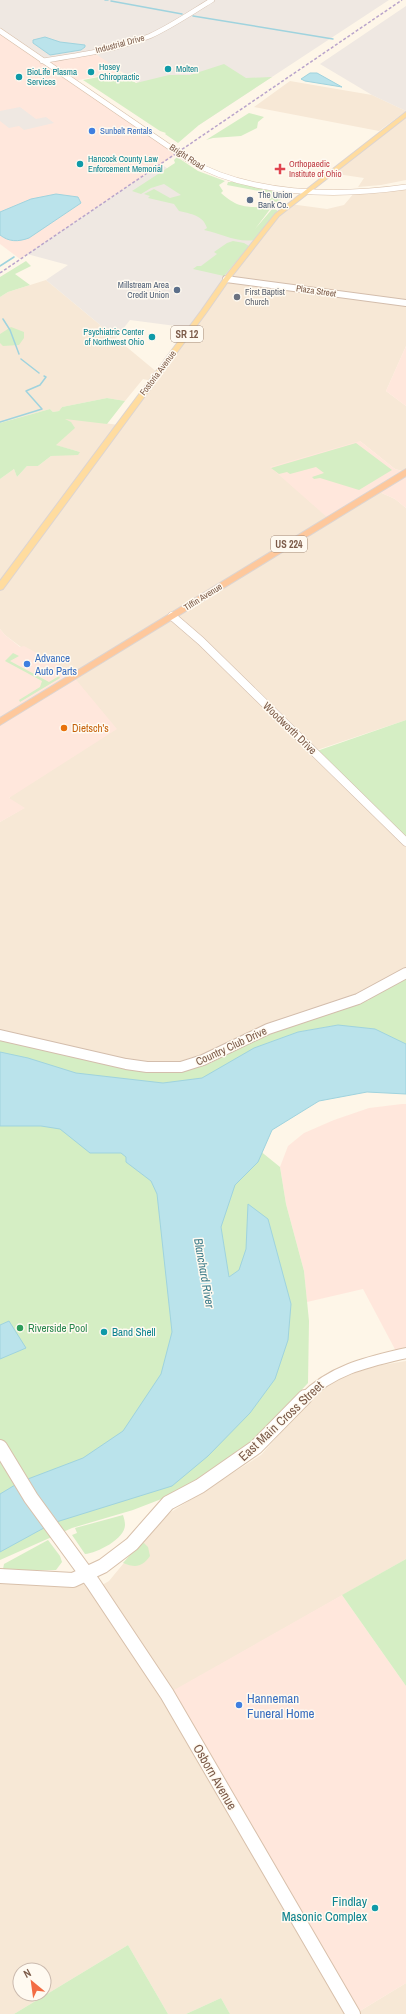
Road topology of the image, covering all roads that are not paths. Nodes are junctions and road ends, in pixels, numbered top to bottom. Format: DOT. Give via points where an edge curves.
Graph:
graph roads {
  1 [pos="212,0"];
  2 [pos="0,31"];
  3 [pos="42,61"];
  4 [pos="406,114"];
  5 [pos="406,187"];
  6 [pos="307,190"];
  7 [pos="226,279"];
  8 [pos="406,303"];
  9 [pos="406,472"];
  10 [pos="0,587"];
  11 [pos="172,616"];
  12 [pos="0,722"];
  13 [pos="406,842"];
  14 [pos="406,973"];
  15 [pos="0,1035"];
  16 [pos="406,1353"];
  17 [pos="0,1447"];
  18 [pos="86,1574"];
  19 [pos="0,1576"];
  20 [pos="353,2014"];
  1 -- 3 [label="street, Industrial Drive" via="160,31 137,41 105,50"];
  2 -- 3 [label="main road, Bright Road"];
  3 -- 6 [label="main road, Bright Road" via="213,173 255,184"];
  4 -- 6 [label="main road, Fostoria Avenue / SR 12"];
  5 -- 6 [label="main road, Bright Road" via="360,192"];
  6 -- 7 [label="main road, Fostoria Avenue / SR 12" via="274,219"];
  7 -- 8 [label="street, Plaza Street"];
  7 -- 10 [label="main road, Fostoria Avenue / SR 12"];
  9 -- 11 [label="highway, Tiffin Avenue / US 224"];
  11 -- 12 [label="highway, Tiffin Avenue / US 224"];
  11 -- 13 [label="street, Woodworth Drive" via="206,646"];
  14 -- 15 [label="street, Country Club Drive" via="359,998 281,1024 235,1043 204,1060 175,1068 104,1061 24,1038"];
  16 -- 18 [label="main road, East Main Cross Street" via="361,1364 327,1378 256,1447 206,1482 168,1503 122,1553 104,1566"];
  17 -- 18 [label="main road, Osborn Avenue" via="31,1498"];
  18 -- 19 [label="main road, East Main Cross Street" via="66,1581"];
  18 -- 20 [label="main road, Osborn Avenue" via="167,1694"];
}
